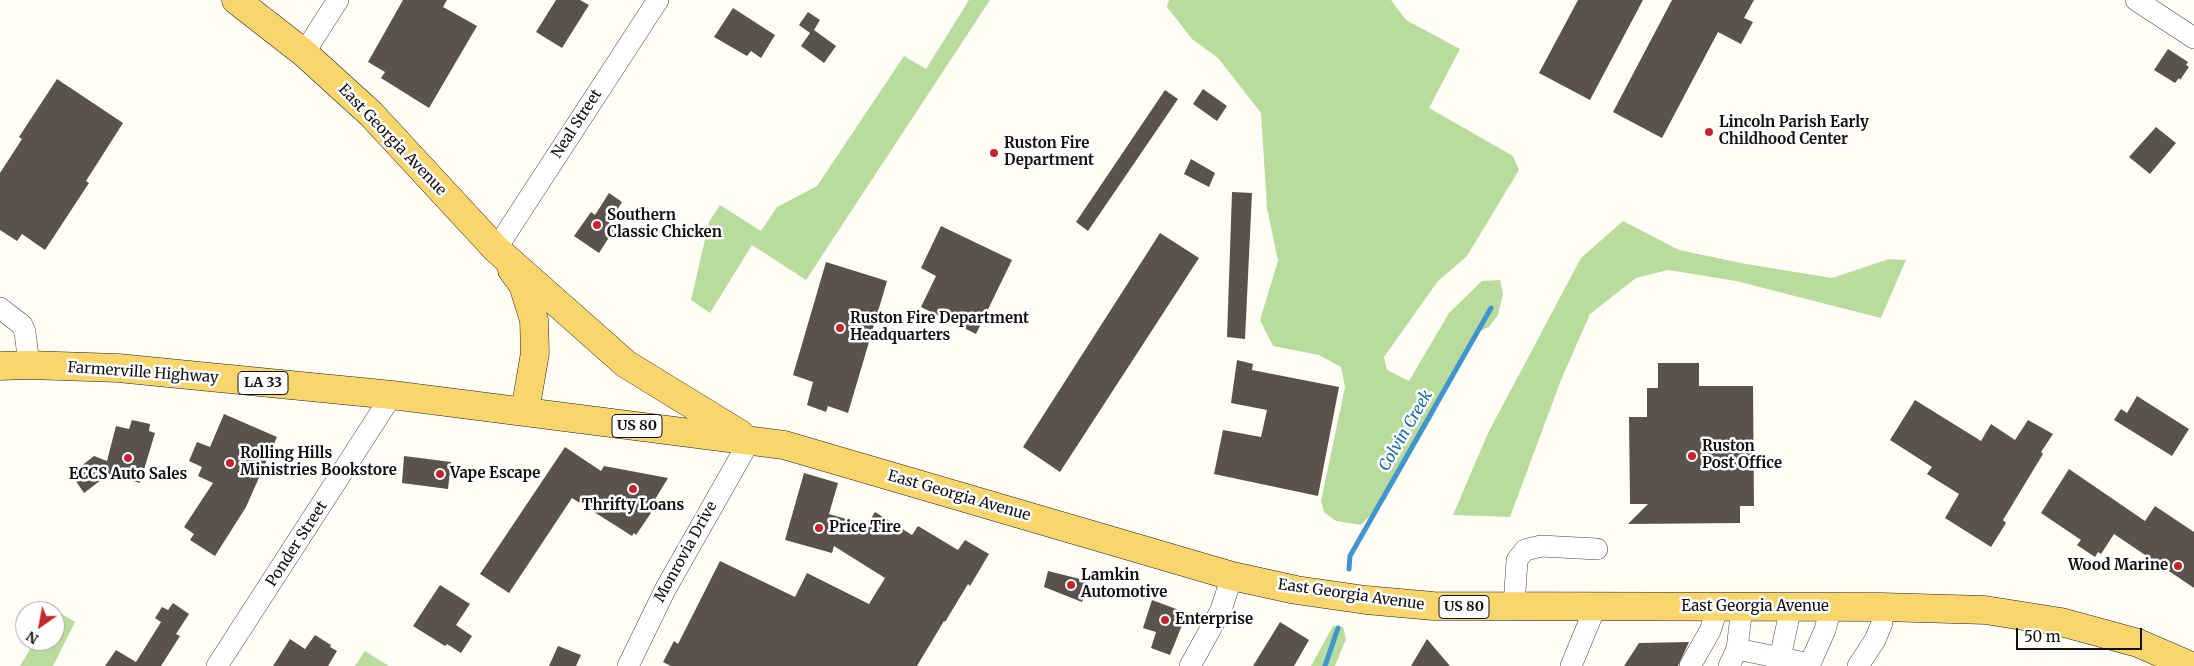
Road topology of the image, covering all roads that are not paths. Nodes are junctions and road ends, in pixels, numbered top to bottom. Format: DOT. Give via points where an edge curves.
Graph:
graph roads {
  1 [pos="236,0"];
  2 [pos="338,0"];
  3 [pos="658,0"];
  4 [pos="2136,0"];
  5 [pos="2194,38"];
  6 [pos="304,54"];
  7 [pos="496,249"];
  8 [pos="0,308"];
  9 [pos="29,365"];
  10 [pos="0,366"];
  11 [pos="392,395"];
  12 [pos="525,411"];
  13 [pos="750,440"];
  14 [pos="1597,549"];
  15 [pos="1232,576"];
  16 [pos="1514,607"];
  17 [pos="1730,607"];
  18 [pos="1831,607"];
  19 [pos="1882,607"];
  20 [pos="1595,608"];
  21 [pos="1791,608"];
  22 [pos="1733,657"];
  23 [pos="1780,658"];
  24 [pos="2186,663"];
  25 [pos="1810,665"];
  26 [pos="217,666"];
  27 [pos="628,666"];
  28 [pos="1190,666"];
  29 [pos="1571,666"];
  30 [pos="1690,666"];
  31 [pos="1858,666"];
  1 -- 6 [label="main road, East Georgia Avenue"];
  2 -- 6 [label="street"];
  3 -- 7 [label="street, Neal Street"];
  4 -- 5 [label="street"];
  6 -- 7 [label="main road, East Georgia Avenue" via="371,114"];
  7 -- 12 [label="main road" via="523,285 534,320 535,353"];
  7 -- 13 [label="main road" via="626,364"];
  8 -- 9 [label="street" via="22,325"];
  9 -- 10 [label="main road, Farmerville Highway / LA 33"];
  9 -- 11 [label="main road, Farmerville Highway / LA 33" via="118,368"];
  11 -- 12 [label="main road, Farmerville Highway / LA 33"];
  11 -- 26 [label="street, Ponder Street"];
  12 -- 13 [label="main road, East Georgia Avenue / US 80"];
  13 -- 15 [label="main road, East Georgia Avenue / US 80" via="784,446"];
  13 -- 27 [label="street, Monrovia Drive" via="666,588"];
  14 -- 16 [label="street" via="1541,546 1525,550 1517,560"];
  15 -- 16 [label="main road, East Georgia Avenue / US 80" via="1366,600 1433,606"];
  15 -- 28 [label="street" via="1209,636"];
  16 -- 20 [label="main road, East Georgia Avenue / US 80"];
  17 -- 20 [label="main road, East Georgia Avenue / US 80"];
  17 -- 21 [label="main road, East Georgia Avenue / US 80"];
  17 -- 22 [label="street"];
  17 -- 30 [label="street" via="1710,631"];
  18 -- 19 [label="main road, East Georgia Avenue / US 80"];
  18 -- 21 [label="main road, East Georgia Avenue / US 80"];
  18 -- 25 [label="street"];
  19 -- 24 [label="main road, East Georgia Avenue / US 80" via="1985,610 2061,622 2138,643"];
  19 -- 31 [label="street" via="1882,623"];
  20 -- 29 [label="street"];
  21 -- 23 [label="street"];
  22 -- 23 [label="street"];
  23 -- 25 [label="street"];
}
